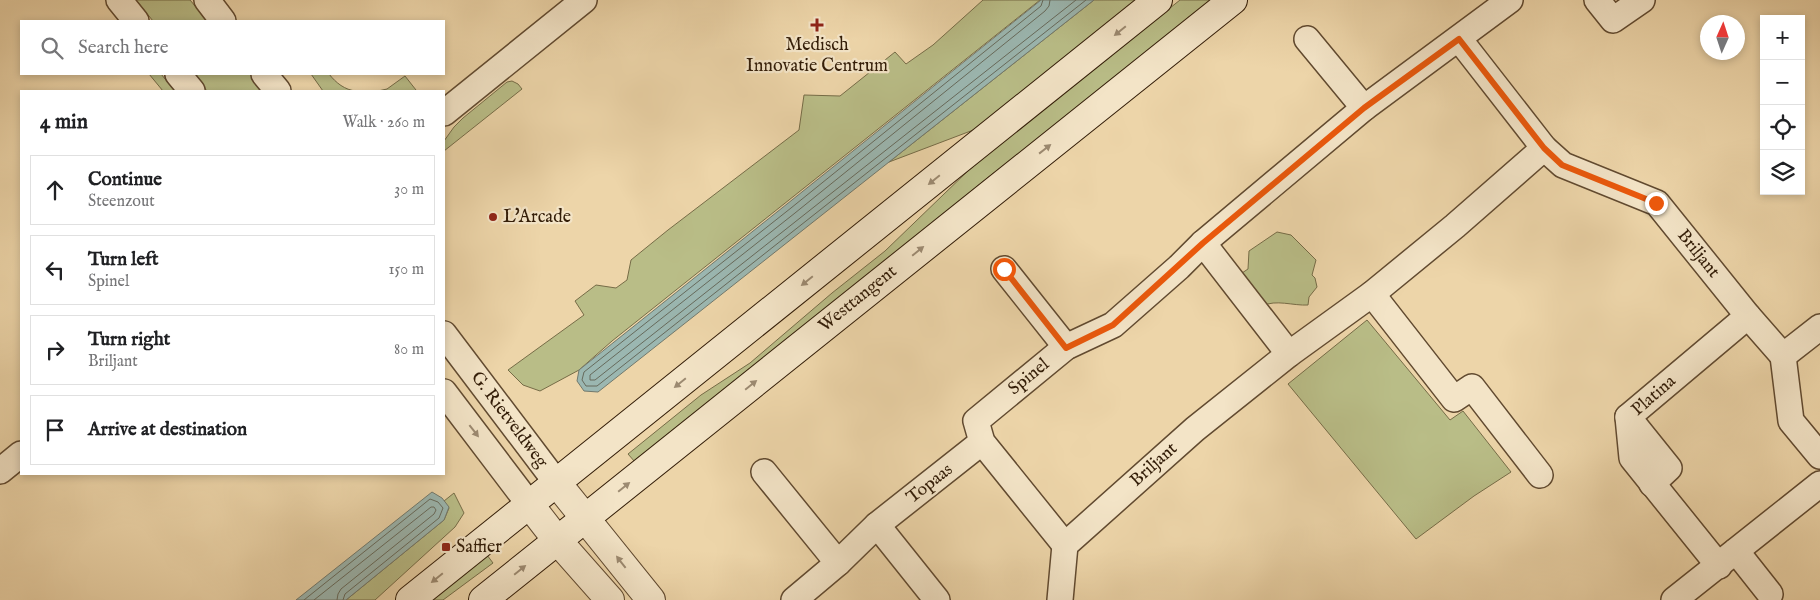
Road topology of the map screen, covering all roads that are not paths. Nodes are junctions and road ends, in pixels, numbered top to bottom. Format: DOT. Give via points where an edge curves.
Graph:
graph roads {
  1 [pos="119,0"];
  2 [pos="207,0"];
  3 [pos="584,0"];
  4 [pos="1158,0"];
  5 [pos="1233,0"];
  6 [pos="1510,0"];
  7 [pos="1597,0"];
  8 [pos="1642,0"];
  9 [pos="135,20"];
  10 [pos="222,20"];
  11 [pos="1307,39"];
  12 [pos="1459,39"];
  13 [pos="179,75"];
  14 [pos="265,75"];
  15 [pos="191,90"];
  16 [pos="277,90"];
  17 [pos="1364,108"];
  18 [pos="445,112"];
  19 [pos="1544,148"];
  20 [pos="1203,243"];
  21 [pos="1004,269"];
  22 [pos="1372,294"];
  23 [pos="1748,316"];
  24 [pos="1820,327"];
  25 [pos="445,335"];
  26 [pos="1066,348"];
  27 [pos="1289,354"];
  28 [pos="1783,356"];
  29 [pos="445,393"];
  30 [pos="982,442"];
  31 [pos="20,455"];
  32 [pos="1820,456"];
  33 [pos="0,471"];
  34 [pos="764,472"];
  35 [pos="1540,475"];
  36 [pos="556,482"];
  37 [pos="1820,484"];
  38 [pos="530,504"];
  39 [pos="586,518"];
  40 [pos="877,525"];
  41 [pos="557,540"];
  42 [pos="1065,545"];
  43 [pos="1727,559"];
  44 [pos="838,563"];
  45 [pos="1770,594"];
  46 [pos="410,600"];
  47 [pos="483,600"];
  48 [pos="610,600"];
  49 [pos="651,600"];
  50 [pos="794,600"];
  51 [pos="937,600"];
  52 [pos="1060,600"];
  53 [pos="1674,600"];
  1 -- 9 [label="street"];
  2 -- 10 [label="street"];
  3 -- 18 [label="street"];
  4 -- 36 [label="main road, one-way"];
  39 -- 5 [label="main road, Westtangent, one-way"];
  6 -- 12 [label="street, Spinel"];
  7 -- 8 [label="street" via="1613,20"];
  11 -- 17 [label="street"];
  12 -- 17 [label="street, Spinel"];
  12 -- 19 [label="street, Briljant"];
  13 -- 15 [label="street"];
  14 -- 16 [label="street"];
  17 -- 20 [label="street, Spinel"];
  19 -- 22 [label="street, Briljant"];
  19 -- 23 [label="street, Briljant" via="1562,165 1656,203"];
  20 -- 26 [label="street, Spinel" via="1113,325"];
  20 -- 27 [label="street"];
  21 -- 26 [label="street"];
  22 -- 27 [label="street, Briljant"];
  22 -- 35 [label="street" via="1454,399 1472,387"];
  23 -- 28 [label="street, Briljant"];
  23 -- 43 [label="street, Platina" via="1628,417 1632,458 1652,484"];
  24 -- 28 [label="street"];
  25 -- 36 [label="street, G. Rietveldweg"];
  26 -- 30 [label="street, Spinel" via="976,421"];
  27 -- 42 [label="street, Briljant" via="1195,430"];
  28 -- 32 [label="street" via="1791,421"];
  29 -- 38 [label="street, G. Rietveldweg, one-way"];
  30 -- 40 [label="street, Topaas"];
  30 -- 42 [label="street"];
  31 -- 33 [label="street"];
  34 -- 44 [label="street"];
  36 -- 38 [label="main road"];
  36 -- 39 [label="main road"];
  37 -- 43 [label="street"];
  38 -- 41 [label="main road"];
  38 -- 46 [label="main road, one-way"];
  39 -- 41 [label="main road, Westtangent"];
  49 -- 39 [label="main road, one-way"];
  40 -- 44 [label="street, Topaas"];
  40 -- 51 [label="street"];
  47 -- 41 [label="main road, Westtangent, one-way"];
  41 -- 48 [label="main road"];
  42 -- 52 [label="street"];
  43 -- 45 [label="street, Platina"];
  43 -- 53 [label="street"];
  44 -- 50 [label="street, Topaas"];
}
